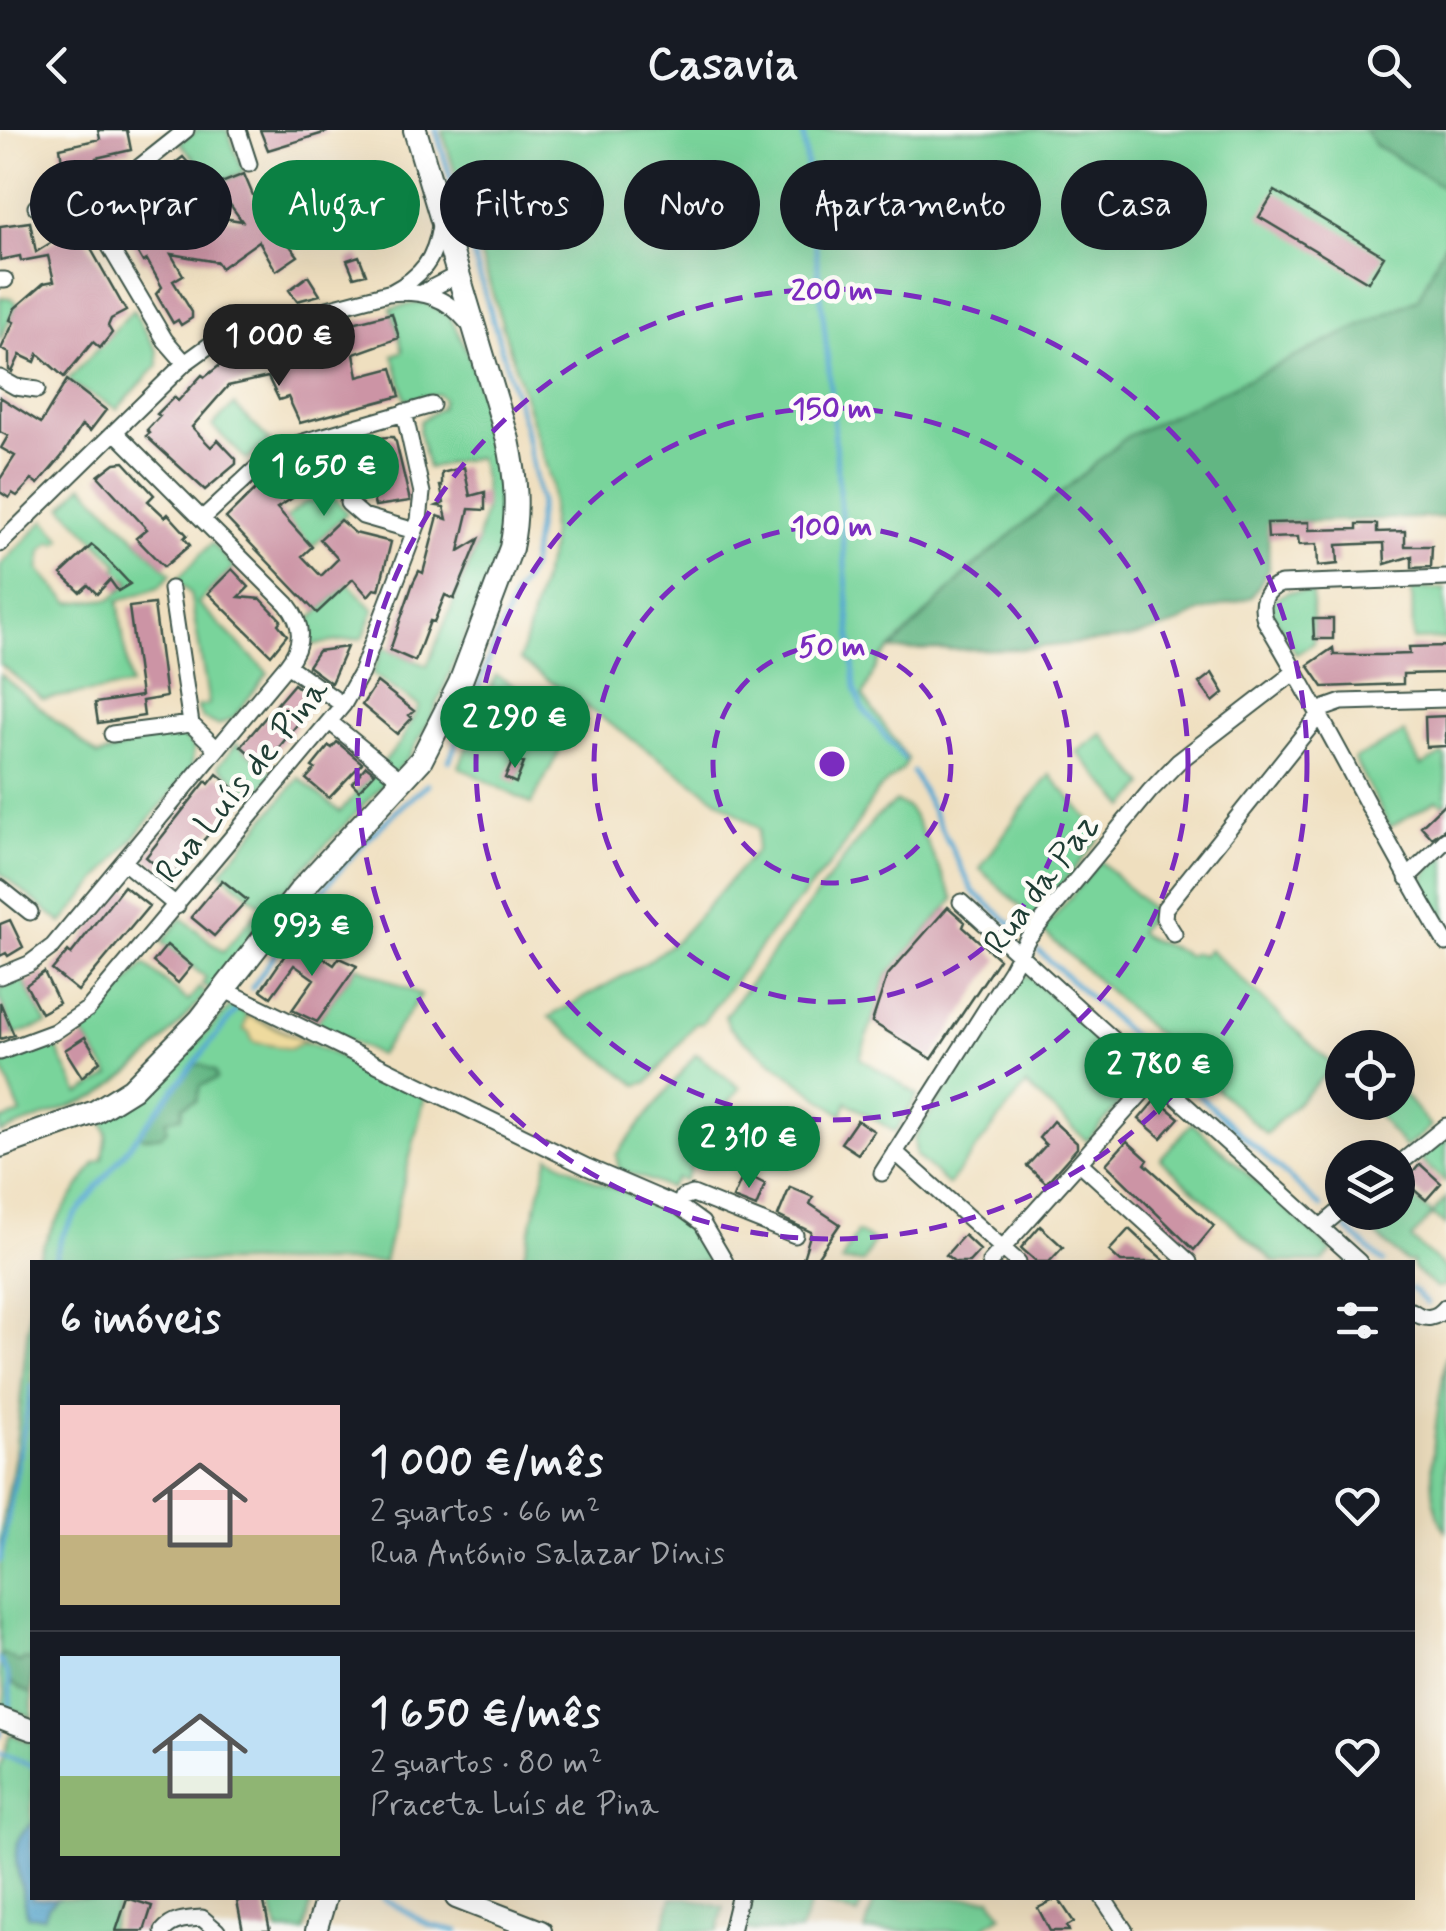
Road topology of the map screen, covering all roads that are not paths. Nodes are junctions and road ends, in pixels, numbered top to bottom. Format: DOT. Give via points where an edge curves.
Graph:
graph roads {
  1 [pos="186,130"];
  2 [pos="238,130"];
  3 [pos="415,130"];
  4 [pos="148,160"];
  5 [pos="248,164"];
  6 [pos="440,217"];
  7 [pos="440,227"];
  8 [pos="112,250"];
  9 [pos="450,250"];
  10 [pos="457,274"];
  11 [pos="418,276"];
  12 [pos="422,293"];
  13 [pos="388,294"];
  14 [pos="481,352"];
  15 [pos="184,363"];
  16 [pos="0,378"];
  17 [pos="37,390"];
  18 [pos="432,405"];
  19 [pos="404,412"];
  20 [pos="116,432"];
  21 [pos="348,503"];
  22 [pos="0,518"];
  23 [pos="202,519"];
  24 [pos="16,528"];
  25 [pos="415,531"];
  26 [pos="0,544"];
  27 [pos="1446,578"];
  28 [pos="171,589"];
  29 [pos="287,666"];
  30 [pos="1296,671"];
  31 [pos="1446,699"];
  32 [pos="343,705"];
  33 [pos="1320,712"];
  34 [pos="330,722"];
  35 [pos="190,724"];
  36 [pos="112,734"];
  37 [pos="216,749"];
  38 [pos="396,776"];
  39 [pos="1446,840"];
  40 [pos="124,862"];
  41 [pos="1407,878"];
  42 [pos="0,888"];
  43 [pos="962,902"];
  44 [pos="177,906"];
  45 [pos="30,912"];
  46 [pos="1174,934"];
  47 [pos="1446,943"];
  48 [pos="1018,953"];
  49 [pos="0,976"];
  50 [pos="225,990"];
  51 [pos="0,1052"];
  52 [pos="1173,1058"];
  53 [pos="1156,1079"];
  54 [pos="1446,1126"];
  55 [pos="0,1146"];
  56 [pos="1415,1151"];
  57 [pos="895,1152"];
  58 [pos="1080,1163"];
  59 [pos="882,1173"];
  60 [pos="680,1206"];
  61 [pos="1325,1224"];
  62 [pos="1321,1227"];
  63 [pos="795,1235"];
  64 [pos="1002,1248"];
  65 [pos="724,1260"];
  66 [pos="992,1260"];
  67 [pos="1016,1260"];
  68 [pos="1187,1260"];
  69 [pos="1356,1260"];
  70 [pos="1446,1307"];
  71 [pos="1415,1312"];
  72 [pos="0,1718"];
  73 [pos="30,1729"];
  74 [pos="325,1900"];
  75 [pos="461,1900"];
  76 [pos="738,1900"];
  77 [pos="1104,1900"];
  78 [pos="163,1931"];
  79 [pos="217,1931"];
  80 [pos="316,1931"];
  81 [pos="541,1931"];
  82 [pos="730,1931"];
  83 [pos="1124,1931"];
  1 -- 4 [label="street"];
  2 -- 5 [label="street"];
  3 -- 6 [label="main road"];
  7 -- 11 [label="street" via="437,248"];
  8 -- 15 [label="street"];
  9 -- 10 [label="main road"];
  10 -- 11 [label="street"];
  10 -- 12 [label="street"];
  10 -- 14 [label="main road"];
  11 -- 13 [label="street"];
  12 -- 13 [label="street"];
  12 -- 14 [label="street" via="457,310"];
  13 -- 15 [label="street" via="234,334"];
  14 -- 50 [label="main road" via="508,440 517,502 508,558 460,682 421,760 301,890"];
  15 -- 20 [label="street"];
  16 -- 17 [label="street"];
  18 -- 19 [label="street"];
  19 -- 23 [label="street" via="276,450"];
  19 -- 25 [label="street, Rua Luís de Pina" via="422,493"];
  20 -- 23 [label="street"];
  20 -- 24 [label="street"];
  21 -- 25 [label="street" via="364,516"];
  22 -- 24 [label="street"];
  23 -- 29 [label="street" via="295,613 299,644"];
  24 -- 26 [label="street"];
  25 -- 32 [label="street, Rua Luís de Pina"];
  27 -- 30 [label="street" via="1281,584 1264,596 1264,620"];
  28 -- 35 [label="street"];
  29 -- 32 [label="street"];
  29 -- 37 [label="street"];
  30 -- 33 [label="street"];
  30 -- 48 [label="street, Rua da Paz" via="1163,776"];
  31 -- 33 [label="street" via="1342,702"];
  32 -- 34 [label="street, Rua Luís de Pina"];
  33 -- 41 [label="street"];
  33 -- 46 [label="street" via="1166,908"];
  34 -- 38 [label="street"];
  34 -- 44 [label="street, Rua Luís de Pina"];
  35 -- 36 [label="street"];
  35 -- 37 [label="street"];
  37 -- 40 [label="street"];
  39 -- 41 [label="street"];
  40 -- 44 [label="street"];
  40 -- 49 [label="street" via="53,946"];
  41 -- 47 [label="street"];
  42 -- 45 [label="street"];
  43 -- 48 [label="street"];
  44 -- 51 [label="street, Rua Luís de Pina" via="88,1009 54,1032"];
  48 -- 53 [label="street"];
  48 -- 57 [label="street, Rua da Paz"];
  50 -- 55 [label="main road" via="132,1089 95,1112"];
  50 -- 60 [label="street" via="587,1168"];
  52 -- 53 [label="street"];
  53 -- 58 [label="street"];
  53 -- 62 [label="street"];
  54 -- 56 [label="street"];
  57 -- 59 [label="street, Rua da Paz"];
  57 -- 64 [label="street"];
  58 -- 64 [label="street"];
  58 -- 68 [label="street"];
  60 -- 63 [label="street" via="692,1194"];
  60 -- 65 [label="street" via="702,1224"];
  61 -- 62 [label="street"];
  62 -- 69 [label="street"];
  64 -- 66 [label="street"];
  64 -- 67 [label="street"];
  70 -- 71 [label="street" via="1435,1317"];
  72 -- 73 [label="main road"];
  74 -- 80 [label="main road"];
  75 -- 81 [label="main road"];
  76 -- 82 [label="street"];
  77 -- 83 [label="street"];
  78 -- 79 [label="street" via="202,1918"];
}
